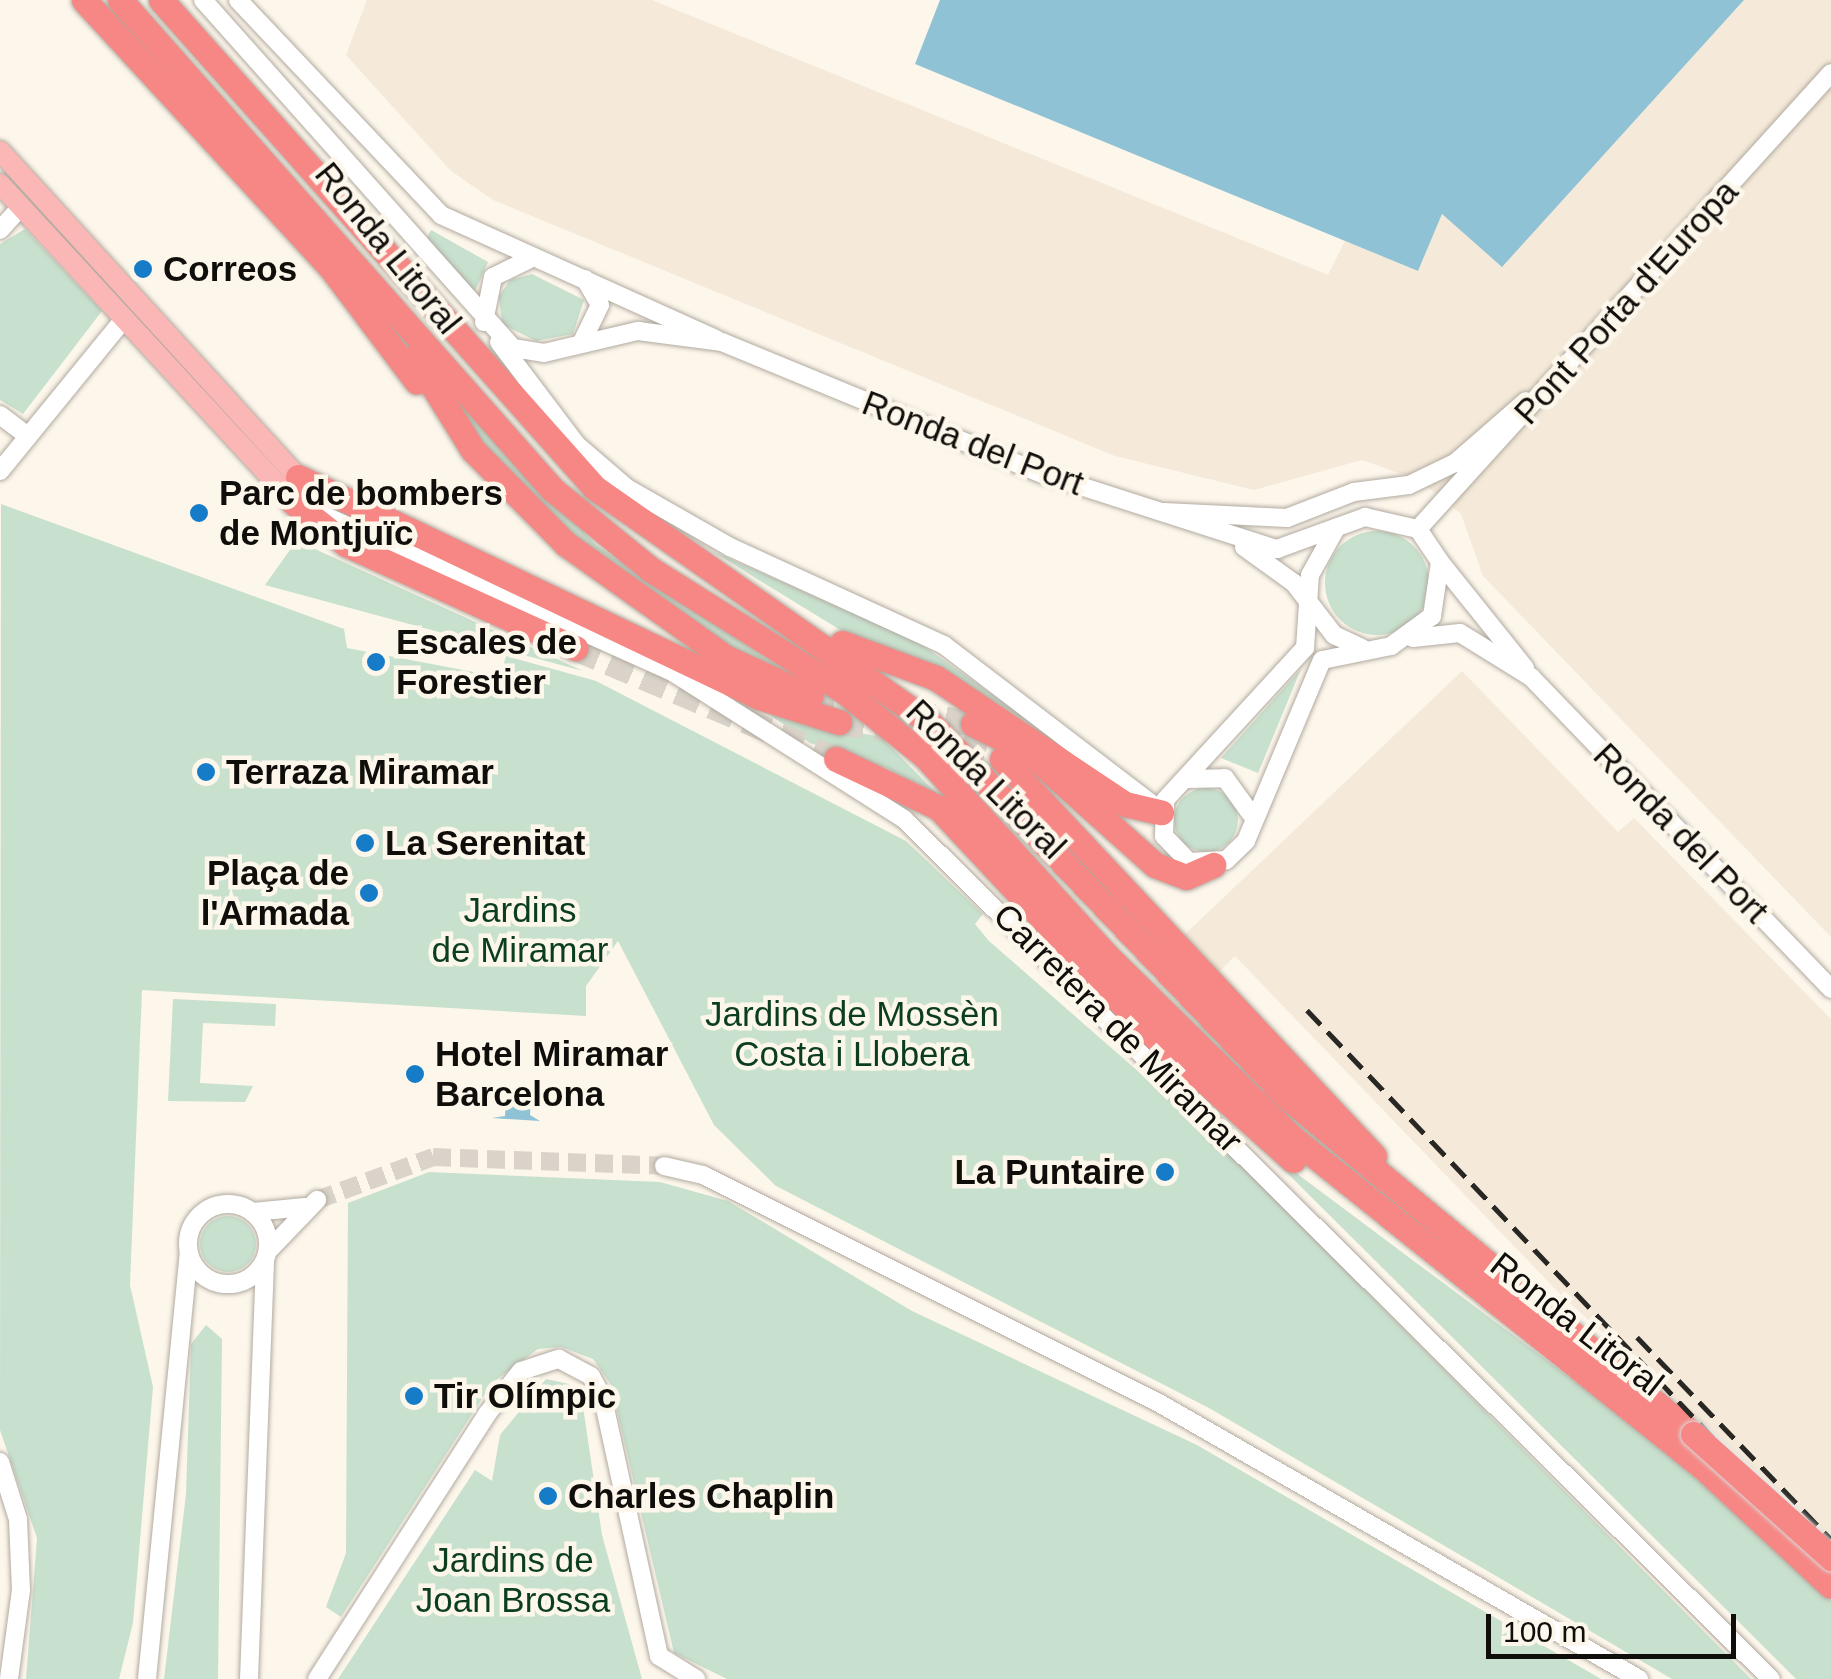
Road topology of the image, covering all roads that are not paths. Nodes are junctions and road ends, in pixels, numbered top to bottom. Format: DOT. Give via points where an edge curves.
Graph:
graph roads {
  1 [pos="84,0"];
  2 [pos="120,0"];
  3 [pos="161,0"];
  4 [pos="203,0"];
  5 [pos="238,0"];
  6 [pos="1831,74"];
  7 [pos="0,150"];
  8 [pos="0,184"];
  9 [pos="21,207"];
  10 [pos="0,230"];
  11 [pos="335,235"];
  12 [pos="534,260"];
  13 [pos="582,276"];
  14 [pos="621,290"];
  15 [pos="140,307"];
  16 [pos="123,320"];
  17 [pos="598,323"];
  18 [pos="488,328"];
  19 [pos="722,342"];
  20 [pos="578,345"];
  21 [pos="1559,377"];
  22 [pos="446,410"];
  23 [pos="0,415"];
  24 [pos="28,435"];
  25 [pos="0,471"];
  26 [pos="295,490"];
  27 [pos="1162,514"];
  28 [pos="356,526"];
  29 [pos="1336,528"];
  30 [pos="1418,529"];
  31 [pos="1227,536"];
  32 [pos="1440,562"];
  33 [pos="1313,606"];
  34 [pos="804,630"];
  35 [pos="1405,640"];
  36 [pos="575,648"];
  37 [pos="1366,649"];
  38 [pos="1530,678"];
  39 [pos="810,696"];
  40 [pos="839,722"];
  41 [pos="973,724"];
  42 [pos="1002,758"];
  43 [pos="836,760"];
  44 [pos="1181,782"];
  45 [pos="1161,812"];
  46 [pos="1251,814"];
  47 [pos="1213,864"];
  48 [pos="1831,989"];
  49 [pos="664,1166"];
  50 [pos="253,1212"];
  51 [pos="1460,1249"];
  52 [pos="189,1254"];
  53 [pos="267,1256"];
  54 [pos="1462,1279"];
  55 [pos="209,1280"];
  56 [pos="230,1285"];
  57 [pos="184,1317"];
  58 [pos="260,1342"];
  59 [pos="1669,1427"];
  60 [pos="0,1462"];
  61 [pos="1831,1558"];
  62 [pos="1831,1586"];
  63 [pos="9,1679"];
  64 [pos="147,1679"];
  65 [pos="249,1679"];
  66 [pos="316,1679"];
  67 [pos="696,1679"];
  68 [pos="1639,1679"];
  69 [pos="1771,1679"];
  1 -- 22 [label="highway" via="332,269"];
  2 -- 11 [label="highway, Ronda Litoral"];
  3 -- 34 [label="highway, Ronda Litoral" via="565,459 629,514"];
  4 -- 18 [label="street, Ronda del Port"];
  5 -- 12 [label="street, Ronda del Port" via="427,204"];
  6 -- 21 [label="street, Pont Porta d'Europa"];
  7 -- 15 [label="main road"];
  8 -- 9 [label="main road"];
  9 -- 10 [label="street"];
  9 -- 16 [label="main road"];
  11 -- 22 [label="highway"];
  11 -- 54 [label="highway, Ronda Litoral" via="552,489 650,568 845,692 924,756 1224,1074"];
  12 -- 13 [label="street, Ronda del Port"];
  12 -- 18 [label="street" via="492,277"];
  13 -- 14 [label="street, Ronda del Port"];
  13 -- 17 [label="street" via="597,294"];
  14 -- 17 [label="street"];
  14 -- 19 [label="street, Ronda del Port"];
  15 -- 16 [label="main road"];
  15 -- 26 [label="main road"];
  16 -- 24 [label="street"];
  16 -- 26 [label="main road"];
  17 -- 20 [label="street"];
  18 -- 20 [label="street, Ronda del Port" via="526,352"];
  18 -- 45 [label="street" via="567,433 627,488 730,547 944,645"];
  19 -- 20 [label="street, Ronda del Port" via="654,330"];
  19 -- 27 [label="street, Ronda del Port"];
  21 -- 27 [label="street" via="1455,463 1409,485 1262,521 1177,506"];
  21 -- 30 [label="street, Pont Porta d'Europa"];
  22 -- 39 [label="highway" via="503,485 632,595 725,657"];
  23 -- 24 [label="street"];
  24 -- 25 [label="street"];
  26 -- 28 [label="street, Carretera de Miramar"];
  26 -- 28 [label="street, Carretera de Miramar"];
  26 -- 36 [label="highway" via="346,544"];
  26 -- 40 [label="highway" via="759,697"];
  27 -- 31 [label="street, Ronda del Port"];
  28 -- 69 [label="street, Carretera de Miramar" via="674,673 904,819"];
  29 -- 30 [label="street" via="1382,516"];
  29 -- 31 [label="street, Ronda del Port" via="1291,550"];
  29 -- 33 [label="street" via="1310,575"];
  30 -- 32 [label="street"];
  31 -- 33 [label="street, Ronda del Port"];
  32 -- 35 [label="street" via="1432,616"];
  32 -- 38 [label="street, Ronda del Port"];
  33 -- 37 [label="street" via="1334,635"];
  33 -- 44 [label="street" via="1306,648"];
  34 -- 45 [label="highway" via="936,678 1124,804"];
  34 -- 51 [label="highway, Ronda Litoral" via="929,722 1246,1058"];
  35 -- 37 [label="street"];
  35 -- 38 [label="street, Ronda del Port" via="1460,633"];
  37 -- 46 [label="street" via="1326,657 1311,672"];
  38 -- 48 [label="street, Ronda del Port"];
  41 -- 47 [label="highway" via="1026,750 1155,865 1186,877"];
  42 -- 51 [label="highway"];
  43 -- 54 [label="highway" via="939,808 1186,1067 1296,1162"];
  44 -- 45 [label="street"];
  44 -- 46 [label="street" via="1225,778"];
  45 -- 47 [label="street" via="1178,856"];
  46 -- 47 [label="street" via="1246,841"];
  49 -- 68 [label="street" via="702,1175 1159,1403"];
  50 -- 52 [label="street" via="229,1203 205,1211 190,1230"];
  50 -- 53 [label="street"];
  50 -- 53 [label="street" via="311,1204"];
  51 -- 59 [label="highway, Ronda Litoral"];
  52 -- 55 [label="street"];
  52 -- 57 [label="street"];
  53 -- 56 [label="street"];
  53 -- 58 [label="street"];
  54 -- 59 [label="highway, Ronda Litoral"];
  55 -- 56 [label="street"];
  55 -- 57 [label="street"];
  56 -- 58 [label="street" via="256,1310"];
  57 -- 64 [label="street"];
  58 -- 65 [label="street"];
  59 -- 61 [label="highway, Ronda Litoral, bridge"];
  59 -- 62 [label="highway, Ronda Litoral"];
  60 -- 63 [label="street" via="18,1519 21,1590"];
  66 -- 67 [label="street" via="487,1414 521,1370 559,1360 591,1376 603,1400 660,1656"];
}
